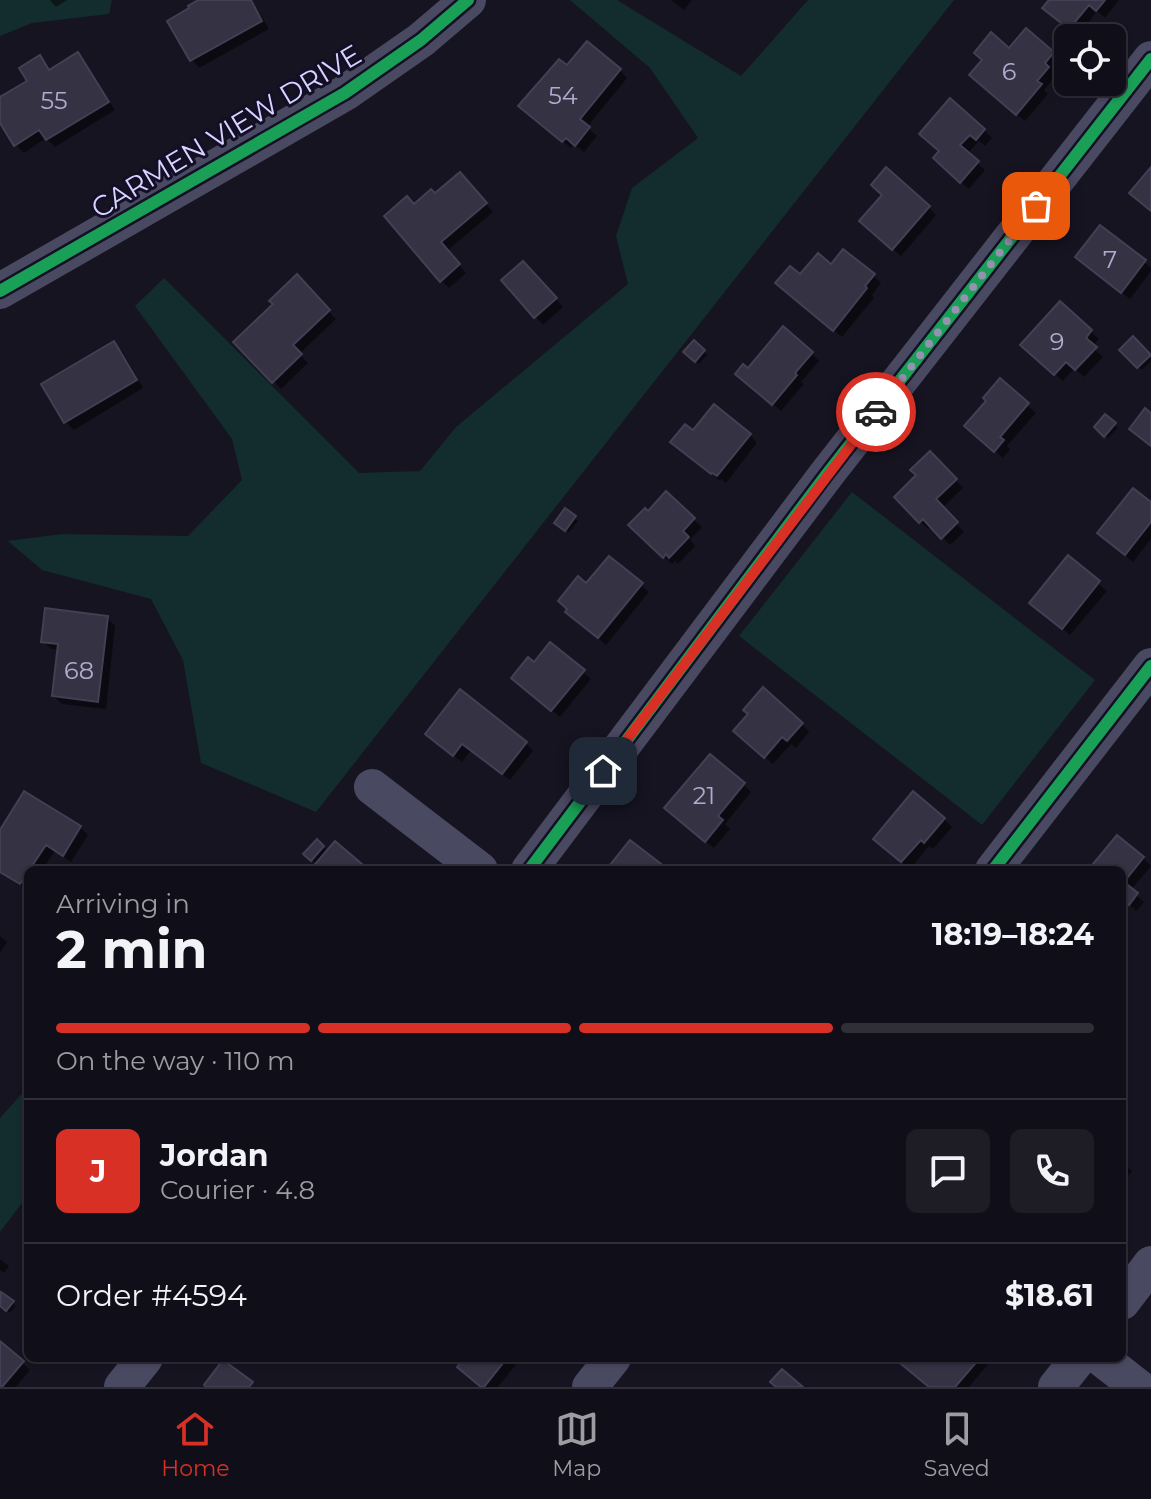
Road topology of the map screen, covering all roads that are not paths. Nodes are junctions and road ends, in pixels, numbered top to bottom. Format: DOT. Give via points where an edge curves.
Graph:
graph roads {
  1 [pos="468,0"];
  2 [pos="1151,59"];
  3 [pos="0,291"];
  4 [pos="1151,666"];
  5 [pos="372,787"];
  6 [pos="475,866"];
  7 [pos="532,866"];
  8 [pos="996,866"];
  9 [pos="1151,1264"];
  10 [pos="1126,1297"];
  11 [pos="142,1362"];
  12 [pos="610,1362"];
  13 [pos="1076,1362"];
  14 [pos="1106,1362"];
  15 [pos="122,1387"];
  16 [pos="590,1387"];
  17 [pos="1056,1387"];
  18 [pos="1138,1387"];
  1 -- 3 [label="street, CARMEN VIEW DRIVE" via="345,93"];
  2 -- 7 [label="street" via="826,475"];
  4 -- 8 [label="street"];
  5 -- 6 [label="street"];
  9 -- 10 [label="street"];
  11 -- 15 [label="street"];
  12 -- 16 [label="street"];
  13 -- 17 [label="street"];
  14 -- 18 [label="street"];
}
